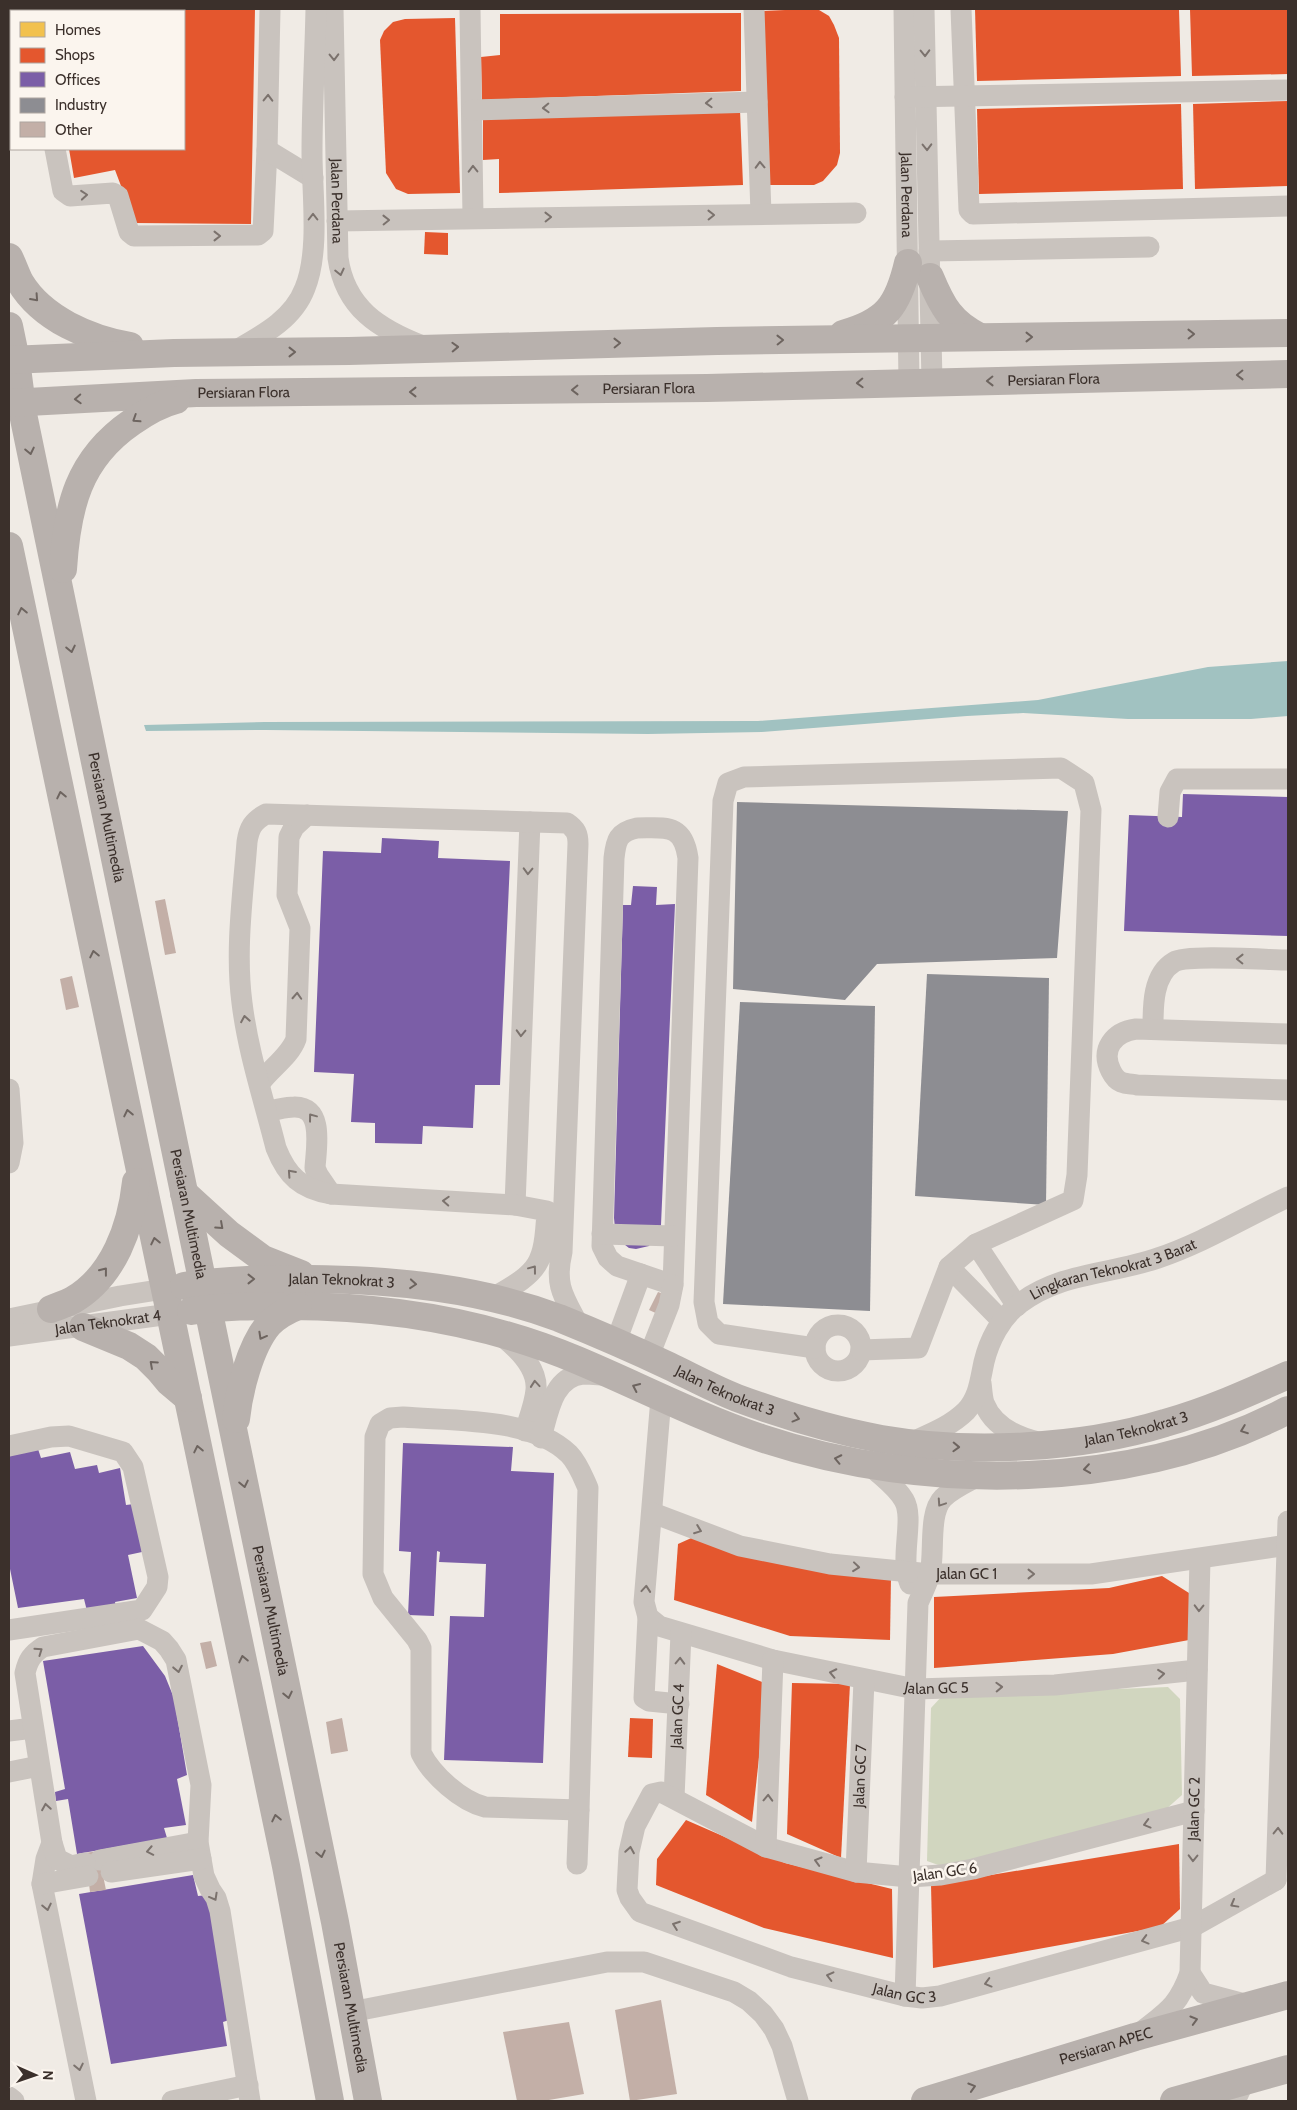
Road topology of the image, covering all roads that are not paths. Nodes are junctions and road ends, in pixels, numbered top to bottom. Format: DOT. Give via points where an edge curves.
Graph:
graph roads {
  1 [pos="270,9"];
  2 [pos="316,9"];
  3 [pos="333,9"];
  4 [pos="470,9"];
  5 [pos="754,9"];
  6 [pos="904,9"];
  7 [pos="924,9"];
  8 [pos="961,9"];
  9 [pos="1288,90"];
  10 [pos="965,97"];
  11 [pos="916,98"];
  12 [pos="757,102"];
  13 [pos="472,110"];
  14 [pos="263,142"];
  15 [pos="55,150"];
  16 [pos="313,178"];
  17 [pos="1288,206"];
  18 [pos="856,212"];
  19 [pos="761,214"];
  20 [pos="473,218"];
  21 [pos="337,221"];
  22 [pos="1149,247"];
  23 [pos="9,257"];
  24 [pos="922,264"];
  25 [pos="9,326"];
  26 [pos="1288,333"];
  27 [pos="980,337"];
  28 [pos="920,338"];
  29 [pos="825,339"];
  30 [pos="427,348"];
  31 [pos="233,352"];
  32 [pos="174,353"];
  33 [pos="12,360"];
  34 [pos="1288,374"];
  35 [pos="921,382"];
  36 [pos="196,394"];
  37 [pos="15,403"];
  38 [pos="9,546"];
  39 [pos="62,602"];
  40 [pos="1288,779"];
  41 [pos="307,816"];
  42 [pos="1168,817"];
  43 [pos="530,822"];
  44 [pos="1288,960"];
  45 [pos="1153,1029"];
  46 [pos="1288,1034"];
  47 [pos="260,1083"];
  48 [pos="9,1089"];
  49 [pos="1288,1090"];
  50 [pos="267,1111"];
  51 [pos="138,1161"];
  52 [pos="9,1163"];
  53 [pos="184,1193"];
  54 [pos="331,1194"];
  55 [pos="1288,1197"];
  56 [pos="515,1205"];
  57 [pos="556,1212"];
  58 [pos="602,1234"];
  59 [pos="674,1236"];
  60 [pos="976,1244"];
  61 [pos="949,1267"];
  62 [pos="641,1274"];
  63 [pos="318,1280"];
  64 [pos="673,1285"];
  65 [pos="205,1296"];
  66 [pos="494,1297"];
  67 [pos="167,1302"];
  68 [pos="298,1306"];
  69 [pos="52,1309"];
  70 [pos="1010,1313"];
  71 [pos="9,1319"];
  72 [pos="579,1326"];
  73 [pos="82,1327"];
  74 [pos="498,1333"];
  75 [pos="9,1336"];
  76 [pos="616,1342"];
  77 [pos="815,1348"];
  78 [pos="861,1350"];
  79 [pos="649,1356"];
  80 [pos="611,1375"];
  81 [pos="1288,1375"];
  82 [pos="980,1383"];
  83 [pos="188,1398"];
  84 [pos="661,1398"];
  85 [pos="1288,1410"];
  86 [pos="533,1434"];
  87 [pos="234,1436"];
  88 [pos="910,1443"];
  89 [pos="1044,1444"];
  90 [pos="9,1446"];
  91 [pos="871,1466"];
  92 [pos="980,1475"];
  93 [pos="653,1513"];
  94 [pos="1288,1521"];
  95 [pos="1287,1545"];
  96 [pos="1200,1559"];
  97 [pos="905,1573"];
  98 [pos="930,1574"];
  99 [pos="918,1603"];
  100 [pos="648,1617"];
  101 [pos="9,1630"];
  102 [pos="681,1634"];
  103 [pos="772,1660"];
  104 [pos="1197,1670"];
  105 [pos="864,1680"];
  106 [pos="915,1690"];
  107 [pos="679,1704"];
  108 [pos="33,1728"];
  109 [pos="9,1731"];
  110 [pos="39,1766"];
  111 [pos="9,1772"];
  112 [pos="1284,1773"];
  113 [pos="674,1798"];
  114 [pos="579,1810"];
  115 [pos="1194,1811"];
  116 [pos="52,1843"];
  117 [pos="766,1847"];
  118 [pos="199,1850"];
  119 [pos="577,1864"];
  120 [pos="286,1866"];
  121 [pos="96,1868"];
  122 [pos="856,1872"];
  123 [pos="909,1877"];
  124 [pos="1282,1881"];
  125 [pos="42,1884"];
  126 [pos="335,1922"];
  127 [pos="1192,1927"];
  128 [pos="1192,1978"];
  129 [pos="1288,1995"];
  130 [pos="905,1996"];
  131 [pos="1248,2005"];
  132 [pos="361,2010"];
  133 [pos="1135,2037"];
  134 [pos="1288,2069"];
  135 [pos="1239,2092"];
  136 [pos="249,2093"];
  137 [pos="9,2097"];
  138 [pos="14,2101"];
  139 [pos="86,2101"];
  140 [pos="172,2101"];
  141 [pos="314,2101"];
  142 [pos="330,2101"];
  143 [pos="368,2101"];
  144 [pos="387,2101"];
  145 [pos="798,2101"];
  146 [pos="925,2101"];
  147 [pos="1174,2101"];
  14 -- 1 [label="street, one-way"];
  2 -- 16 [label="street, Jalan Perdana"];
  3 -- 21 [label="street, Jalan Perdana, one-way"];
  4 -- 13 [label="street"];
  5 -- 12 [label="street"];
  6 -- 11 [label="street, Jalan Perdana"];
  7 -- 11 [label="street, Jalan Perdana, one-way"];
  8 -- 10 [label="street"];
  9 -- 10 [label="street"];
  10 -- 11 [label="street"];
  10 -- 17 [label="street" via="969,210 972,214"];
  11 -- 24 [label="street, Jalan Perdana"];
  12 -- 13 [label="street, one-way"];
  19 -- 12 [label="street, one-way"];
  20 -- 13 [label="street, one-way"];
  15 -- 14 [label="street, one-way" via="66,195 113,193 118,196 131,235 258,235 262,231"];
  14 -- 16 [label="street"];
  31 -- 16 [label="street, Jalan Perdana, one-way" via="280,323 305,289 313,246"];
  18 -- 19 [label="street"];
  20 -- 19 [label="street, one-way"];
  21 -- 20 [label="street, one-way"];
  21 -- 30 [label="street, Jalan Perdana, one-way" via="340,272 351,297 375,322 394,335"];
  22 -- 24 [label="street"];
  23 -- 32 [label="main road, one-way" via="21,283 42,306 66,322 92,336"];
  24 -- 27 [label="main road" via="955,322"];
  24 -- 28 [label="street, Jalan Perdana"];
  24 -- 29 [label="main road" via="879,318 861,329"];
  25 -- 33 [label="main road, Persiaran Multimedia"];
  27 -- 26 [label="main road, one-way"];
  27 -- 28 [label="main road"];
  28 -- 29 [label="main road"];
  28 -- 35 [label="street, Jalan Perdana"];
  30 -- 29 [label="main road, one-way"];
  31 -- 30 [label="main road, one-way"];
  31 -- 32 [label="main road"];
  32 -- 33 [label="main road"];
  33 -- 37 [label="main road, Persiaran Multimedia"];
  34 -- 35 [label="main road, Persiaran Flora, one-way"];
  35 -- 36 [label="main road, Persiaran Flora, one-way" via="658,389"];
  36 -- 37 [label="main road, Persiaran Flora, one-way"];
  36 -- 39 [label="main road, one-way" via="164,403 115,433 97,452 80,478 66,533"];
  37 -- 39 [label="main road, Persiaran Multimedia, one-way"];
  51 -- 38 [label="main road, one-way"];
  39 -- 53 [label="main road, Persiaran Multimedia, one-way"];
  40 -- 42 [label="street" via="1177,780 1170,792"];
  41 -- 43 [label="street"];
  47 -- 41 [label="street, one-way" via="270,1069 293,1049 296,1039 300,928 287,895 289,837 294,827"];
  47 -- 41 [label="street, one-way" via="247,1033 241,990 240,944 249,829 266,814"];
  43 -- 56 [label="street, one-way"];
  43 -- 57 [label="street" via="568,823 578,836"];
  44 -- 45 [label="street, one-way" via="1190,958 1173,962 1161,976 1157,987"];
  45 -- 46 [label="street"];
  45 -- 49 [label="street" via="1126,1030 1109,1044 1109,1067 1120,1082"];
  47 -- 50 [label="street"];
  48 -- 52 [label="street" via="13,1143"];
  54 -- 50 [label="street, one-way" via="314,1191 302,1184 282,1163"];
  54 -- 50 [label="street, one-way" via="315,1168 317,1124 311,1113 294,1106"];
  67 -- 51 [label="main road, one-way"];
  69 -- 51 [label="main road, one-way" via="72,1301 87,1290 115,1256 133,1208"];
  53 -- 63 [label="main road, one-way" via="263,1259"];
  53 -- 65 [label="main road, Persiaran Multimedia"];
  56 -- 54 [label="street, one-way"];
  55 -- 70 [label="street, Lingkaran Teknokrat 3 Barat" via="1158,1258 1052,1284"];
  56 -- 57 [label="street"];
  66 -- 57 [label="street, one-way" via="533,1272"];
  57 -- 72 [label="street" via="562,1252 559,1287"];
  58 -- 59 [label="street"];
  58 -- 59 [label="street" via="616,846 626,830 669,828 682,837 688,858"];
  58 -- 62 [label="street" via="602,1246 608,1258 617,1266"];
  59 -- 64 [label="street"];
  60 -- 61 [label="street"];
  60 -- 70 [label="street"];
  60 -- 77 [label="street" via="1073,1200 1077,1175 1092,810 1084,783 1061,768 744,777 728,783 722,801 704,1302 708,1323 720,1334"];
  61 -- 70 [label="street"];
  61 -- 78 [label="street" via="918,1348"];
  62 -- 64 [label="street"];
  62 -- 76 [label="street"];
  65 -- 63 [label="main road, Jalan Teknokrat 3, one-way" via="245,1279"];
  63 -- 66 [label="main road, Jalan Teknokrat 3, one-way" via="415,1284"];
  64 -- 79 [label="street" via="669,1305"];
  65 -- 67 [label="main road, Jalan Teknokrat 3"];
  65 -- 68 [label="main road, Jalan Teknokrat 3" via="230,1305"];
  65 -- 87 [label="main road, Persiaran Multimedia"];
  66 -- 72 [label="main road, Jalan Teknokrat 3"];
  67 -- 69 [label="street, Jalan Teknokrat 4"];
  67 -- 73 [label="street, Jalan Teknokrat 4"];
  67 -- 83 [label="main road"];
  68 -- 74 [label="main road, Jalan Teknokrat 3" via="406,1313"];
  68 -- 87 [label="main road, one-way" via="269,1324 254,1351 238,1400"];
  69 -- 71 [label="street, Jalan Teknokrat 4"];
  70 -- 82 [label="street" via="992,1340"];
  72 -- 76 [label="main road, Jalan Teknokrat 3"];
  73 -- 75 [label="street, Jalan Teknokrat 4"];
  83 -- 73 [label="main road, one-way" via="134,1350"];
  74 -- 80 [label="main road, Jalan Teknokrat 3"];
  86 -- 74 [label="street, one-way" via="536,1380 516,1347"];
  76 -- 79 [label="main road, Jalan Teknokrat 3"];
  77 -- 78 [label="street" via="820,1363 833,1372 849,1369"];
  77 -- 78 [label="street" via="816,1340 825,1329 839,1325 858,1335"];
  79 -- 88 [label="main road, Jalan Teknokrat 3, one-way" via="735,1397 790,1416 880,1439"];
  84 -- 80 [label="main road, Jalan Teknokrat 3, one-way"];
  80 -- 86 [label="street" via="581,1374 566,1380 553,1396"];
  81 -- 89 [label="main road, Jalan Teknokrat 3" via="1237,1398 1163,1424 1084,1440"];
  82 -- 88 [label="street" via="967,1410 954,1421"];
  82 -- 89 [label="street" via="984,1404 1002,1426 1012,1434"];
  120 -- 83 [label="main road, one-way"];
  91 -- 84 [label="main road, Jalan Teknokrat 3, one-way" via="809,1453 759,1437"];
  84 -- 93 [label="street"];
  85 -- 92 [label="main road, Jalan Teknokrat 3, one-way" via="1205,1445 1161,1456 1074,1471"];
  86 -- 114 [label="street" via="570,1455 588,1488"];
  86 -- 114 [label="street" via="509,1425 403,1417 390,1418 380,1424 376,1437 373,1574 383,1598 421,1648 420,1739 421,1753 427,1765 462,1798 473,1804"];
  87 -- 126 [label="main road, Persiaran Multimedia, one-way"];
  88 -- 89 [label="main road, Jalan Teknokrat 3, one-way" via="987,1448"];
  90 -- 101 [label="street" via="69,1436 124,1452 133,1467 158,1577 157,1587 142,1610"];
  91 -- 92 [label="main road, Jalan Teknokrat 3"];
  91 -- 97 [label="street" via="898,1490 907,1505"];
  92 -- 98 [label="street, one-way" via="950,1492 937,1506"];
  93 -- 97 [label="street, Jalan GC 1, one-way" via="740,1546 830,1564"];
  100 -- 93 [label="street, one-way" via="644,1602"];
  94 -- 95 [label="street"];
  95 -- 96 [label="street, Jalan GC 1"];
  95 -- 112 [label="street"];
  98 -- 96 [label="street, Jalan GC 1, one-way" via="1091,1574"];
  96 -- 104 [label="street, Jalan GC 2, one-way"];
  97 -- 98 [label="street, Jalan GC 1"];
  97 -- 99 [label="street"];
  98 -- 99 [label="street"];
  99 -- 106 [label="street"];
  100 -- 102 [label="street, Jalan GC 5" via="659,1626"];
  100 -- 107 [label="street" via="644,1698"];
  102 -- 103 [label="street, Jalan GC 5"];
  107 -- 102 [label="street, Jalan GC 4, one-way"];
  105 -- 103 [label="street, Jalan GC 5, one-way"];
  117 -- 103 [label="street, one-way"];
  106 -- 104 [label="street, Jalan GC 5, one-way" via="1055,1685"];
  104 -- 115 [label="street, Jalan GC 2"];
  105 -- 106 [label="street, Jalan GC 5"];
  105 -- 122 [label="street, Jalan GC 7"];
  106 -- 123 [label="street"];
  107 -- 113 [label="street, Jalan GC 4"];
  108 -- 109 [label="street"];
  108 -- 110 [label="street"];
  108 -- 118 [label="street, one-way" via="26,1673 33,1654 43,1647 139,1629 162,1641 176,1660 200,1785"];
  110 -- 111 [label="street"];
  116 -- 110 [label="street, one-way"];
  124 -- 112 [label="street, one-way"];
  113 -- 117 [label="street, Jalan GC 6"];
  130 -- 113 [label="street, Jalan GC 3, one-way" via="791,1967 640,1912 627,1890 629,1852 635,1826 652,1794 661,1792"];
  114 -- 119 [label="street"];
  115 -- 123 [label="street, Jalan GC 6, one-way" via="973,1870"];
  115 -- 127 [label="street, Jalan GC 2, one-way"];
  116 -- 121 [label="street" via="57,1859 71,1866"];
  116 -- 125 [label="street"];
  122 -- 117 [label="street, Jalan GC 6, one-way"];
  118 -- 121 [label="street"];
  118 -- 136 [label="street, one-way" via="204,1876 220,1911"];
  120 -- 141 [label="main road" via="295,1974"];
  120 -- 142 [label="main road"];
  121 -- 125 [label="street"];
  122 -- 123 [label="street, Jalan GC 6"];
  123 -- 130 [label="street"];
  124 -- 127 [label="street, Jalan GC 3, one-way"];
  125 -- 139 [label="street, one-way"];
  126 -- 132 [label="main road"];
  126 -- 143 [label="main road, Persiaran Multimedia"];
  127 -- 128 [label="street, Jalan GC 2"];
  127 -- 130 [label="street, Jalan GC 3, one-way" via="940,1996"];
  128 -- 131 [label="street" via="1203,1993"];
  128 -- 133 [label="street, Jalan GC 2" via="1174,2005"];
  129 -- 131 [label="main road, Persiaran APEC"];
  133 -- 131 [label="main road, Persiaran APEC, one-way"];
  132 -- 144 [label="main road"];
  132 -- 145 [label="street" via="607,1962 644,1962 734,1992 749,2001 774,2029"];
  146 -- 133 [label="main road, Persiaran APEC, one-way"];
  134 -- 135 [label="main road"];
  135 -- 147 [label="main road"];
  136 -- 140 [label="street"];
  137 -- 138 [label="street"];
}
